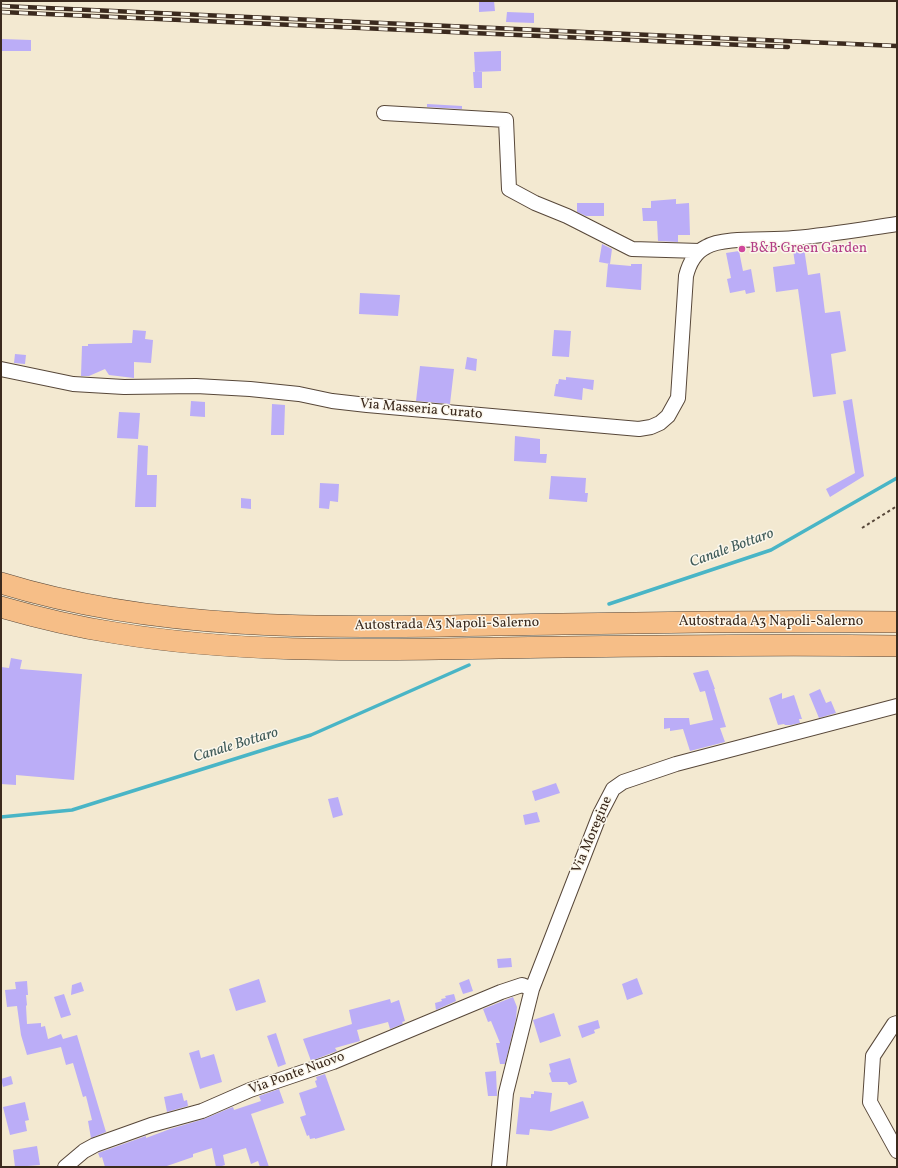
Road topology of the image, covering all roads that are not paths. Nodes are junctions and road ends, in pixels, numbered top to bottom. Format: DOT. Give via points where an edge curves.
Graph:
graph roads {
  1 [pos="384,113"];
  2 [pos="897,224"];
  3 [pos="700,251"];
  4 [pos="1,369"];
  5 [pos="1,583"];
  6 [pos="1,607"];
  7 [pos="1,619"];
  8 [pos="897,622"];
  9 [pos="116,633"];
  10 [pos="897,646"];
  11 [pos="897,706"];
  12 [pos="532,989"];
  13 [pos="897,1023"];
  14 [pos="897,1152"];
  15 [pos="65,1167"];
  16 [pos="499,1167"];
  1 -- 3 [label="street" via="506,120 509,189 632,249"];
  2 -- 3 [label="street" via="792,239 716,242"];
  3 -- 4 [label="street, Via Masseria Curato" via="688,266 686,276 678,398 668,416 651,427 639,429 367,405 250,389 72,384"];
  5 -- 8 [label="highway, Autostrada A3 Napoli-Salerno" via="45,596 118,610 216,622 281,625"];
  6 -- 9 [label="highway, Autostrada A3 Napoli-Salerno"];
  7 -- 9 [label="highway" via="55,629"];
  9 -- 10 [label="highway, Autostrada A3 Napoli-Salerno" via="216,645 321,650 731,645"];
  11 -- 12 [label="street, Via Moregine" via="676,764 623,782 613,790 600,814"];
  12 -- 15 [label="street, Via Ponte Nuovo" via="522,985 501,992 333,1062 250,1090 202,1111 115,1137 84,1151"];
  12 -- 16 [label="street, Via Moregine" via="506,1093"];
  13 -- 14 [label="street" via="873,1056 870,1102"];
}
